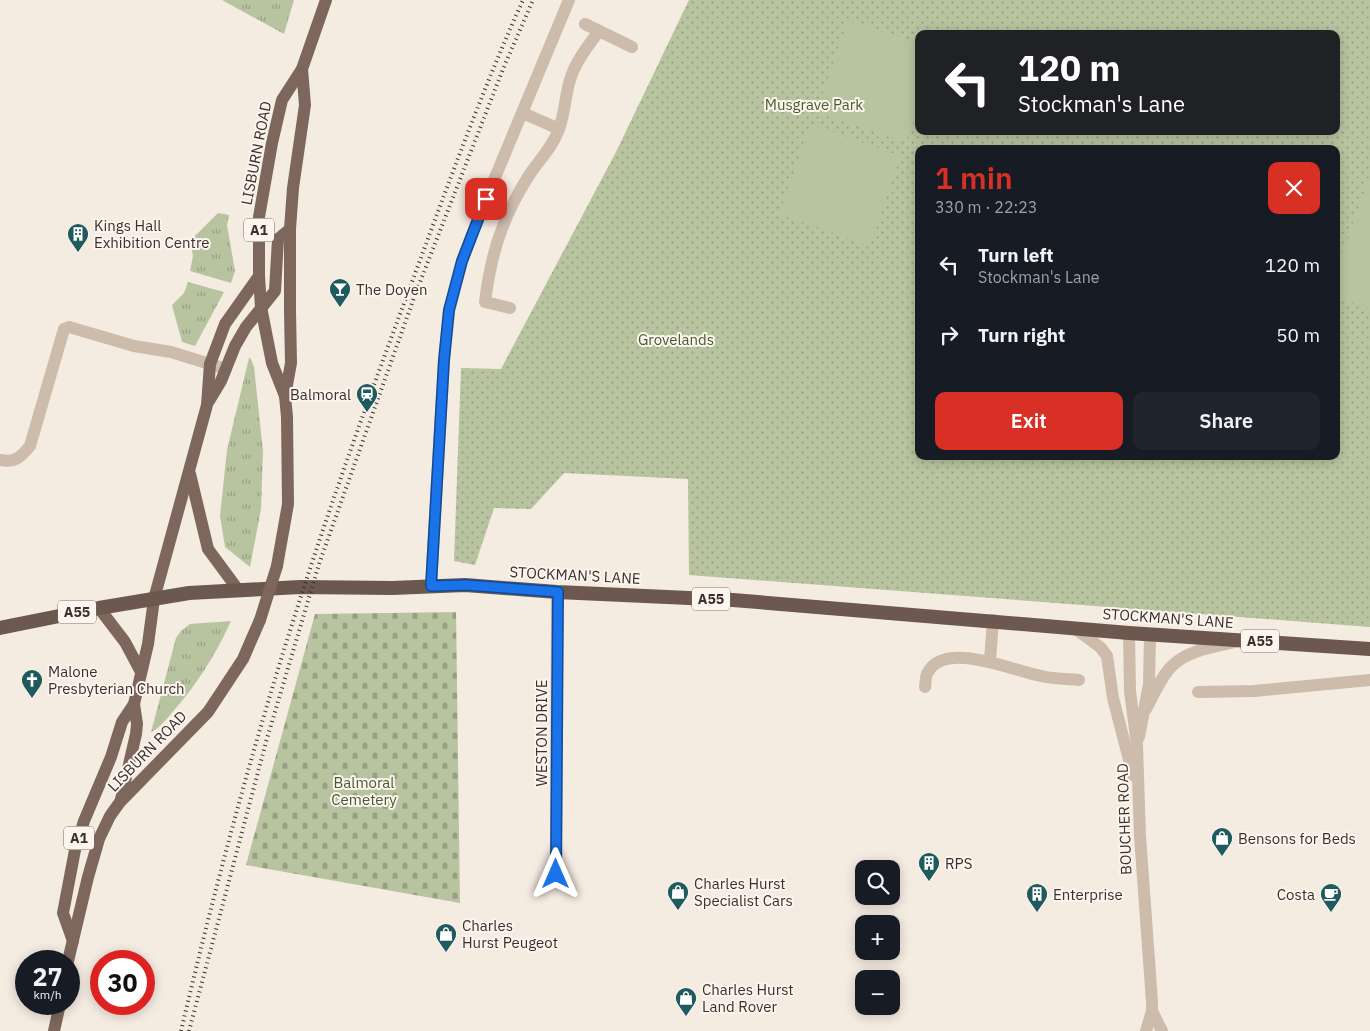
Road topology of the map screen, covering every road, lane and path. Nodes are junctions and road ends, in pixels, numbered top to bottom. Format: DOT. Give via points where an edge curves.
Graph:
graph roads {
  1 [pos="326,0"];
  2 [pos="569,0"];
  3 [pos="585,24"];
  4 [pos="599,31"];
  5 [pos="632,47"];
  6 [pos="302,69"];
  7 [pos="523,113"];
  8 [pos="559,128"];
  9 [pos="290,229"];
  10 [pos="259,276"];
  11 [pos="261,307"];
  12 [pos="510,308"];
  13 [pos="210,364"];
  14 [pos="226,369"];
  15 [pos="285,396"];
  16 [pos="207,405"];
  17 [pos="0,460"];
  18 [pos="189,471"];
  19 [pos="431,586"];
  20 [pos="239,591"];
  21 [pos="558,592"];
  22 [pos="154,599"];
  23 [pos="100,608"];
  24 [pos="993,620"];
  25 [pos="0,628"];
  26 [pos="1074,628"];
  27 [pos="1129,633"];
  28 [pos="1150,634"];
  29 [pos="1242,640"];
  30 [pos="1370,649"];
  31 [pos="990,661"];
  32 [pos="141,672"];
  33 [pos="1079,680"];
  34 [pos="1370,680"];
  35 [pos="925,687"];
  36 [pos="1198,692"];
  37 [pos="134,704"];
  38 [pos="1146,709"];
  39 [pos="1137,745"];
  40 [pos="1138,797"];
  41 [pos="120,802"];
  42 [pos="556,874"];
  43 [pos="72,941"];
  44 [pos="70,950"];
  45 [pos="1152,1011"];
  46 [pos="58,1015"];
  47 [pos="54,1031"];
  48 [pos="1146,1031"];
  49 [pos="1162,1031"];
  1 -- 6 [label="main road, LISBURN ROAD / A1"];
  2 -- 7 [label="street"];
  3 -- 4 [label="street"];
  4 -- 5 [label="street"];
  4 -- 8 [label="street" via="570,79"];
  6 -- 9 [label="main road, LISBURN ROAD / A1" via="305,105"];
  6 -- 10 [label="main road, LISBURN ROAD / A1" via="282,100 272,143 260,217"];
  7 -- 8 [label="street"];
  7 -- 19 [label="street" via="462,261 449,310"];
  8 -- 12 [label="street" via="515,198 498,237 489,270 485,302"];
  9 -- 11 [label="main road, A1" via="278,239 275,291"];
  9 -- 15 [label="main road, LISBURN ROAD / A1" via="291,363"];
  10 -- 11 [label="main road, LISBURN ROAD / A1"];
  10 -- 13 [label="main road, A1" via="225,324"];
  11 -- 14 [label="main road, A1" via="235,346"];
  11 -- 15 [label="main road, LISBURN ROAD / A1" via="272,363"];
  13 -- 14 [label="street"];
  13 -- 16 [label="main road, A1"];
  13 -- 17 [label="street" via="70,327 64,329 30,446 21,457 9,462"];
  14 -- 16 [label="main road, A1"];
  15 -- 41 [label="main road, LISBURN ROAD / A1, bridge" via="288,504 277,566 260,620 243,659 208,712"];
  16 -- 18 [label="main road, A1"];
  18 -- 20 [label="main road" via="208,549"];
  18 -- 22 [label="main road, A1"];
  19 -- 20 [label="highway, STOCKMAN'S LANE / A55"];
  19 -- 21 [label="highway, STOCKMAN'S LANE / A55" via="466,585"];
  20 -- 22 [label="highway, STOCKMAN'S LANE / A55" via="189,593"];
  21 -- 24 [label="highway, STOCKMAN'S LANE / A55" via="733,600"];
  21 -- 42 [label="street, WESTON DRIVE"];
  22 -- 23 [label="highway, A55"];
  22 -- 32 [label="main road, A1"];
  23 -- 25 [label="highway, A55"];
  23 -- 32 [label="main road" via="125,642"];
  24 -- 26 [label="highway, STOCKMAN'S LANE / A55"];
  24 -- 31 [label="street"];
  26 -- 27 [label="highway, STOCKMAN'S LANE / A55"];
  26 -- 40 [label="street" via="1106,656"];
  27 -- 28 [label="highway, STOCKMAN'S LANE / A55"];
  27 -- 39 [label="street, BOUCHER ROAD" via="1130,691"];
  28 -- 29 [label="highway, STOCKMAN'S LANE / A55"];
  28 -- 38 [label="street, BOUCHER ROAD"];
  29 -- 30 [label="highway, STOCKMAN'S LANE / A55"];
  29 -- 38 [label="street" via="1199,651 1172,666"];
  31 -- 33 [label="street" via="1040,676"];
  31 -- 35 [label="street" via="948,658 934,664 927,674"];
  32 -- 37 [label="main road, A1"];
  34 -- 36 [label="street" via="1254,692"];
  37 -- 41 [label="main road, A1" via="136,734"];
  37 -- 43 [label="main road, A1" via="122,722 75,850 63,913"];
  38 -- 39 [label="street, BOUCHER ROAD"];
  39 -- 40 [label="street, BOUCHER ROAD"];
  40 -- 45 [label="street, BOUCHER ROAD"];
  41 -- 43 [label="main road, LISBURN ROAD / A1" via="99,839"];
  43 -- 44 [label="main road, LISBURN ROAD / A1"];
  45 -- 48 [label="street, BOUCHER ROAD"];
  45 -- 49 [label="street, BOUCHER ROAD"];
  46 -- 47 [label="main road"];
}
